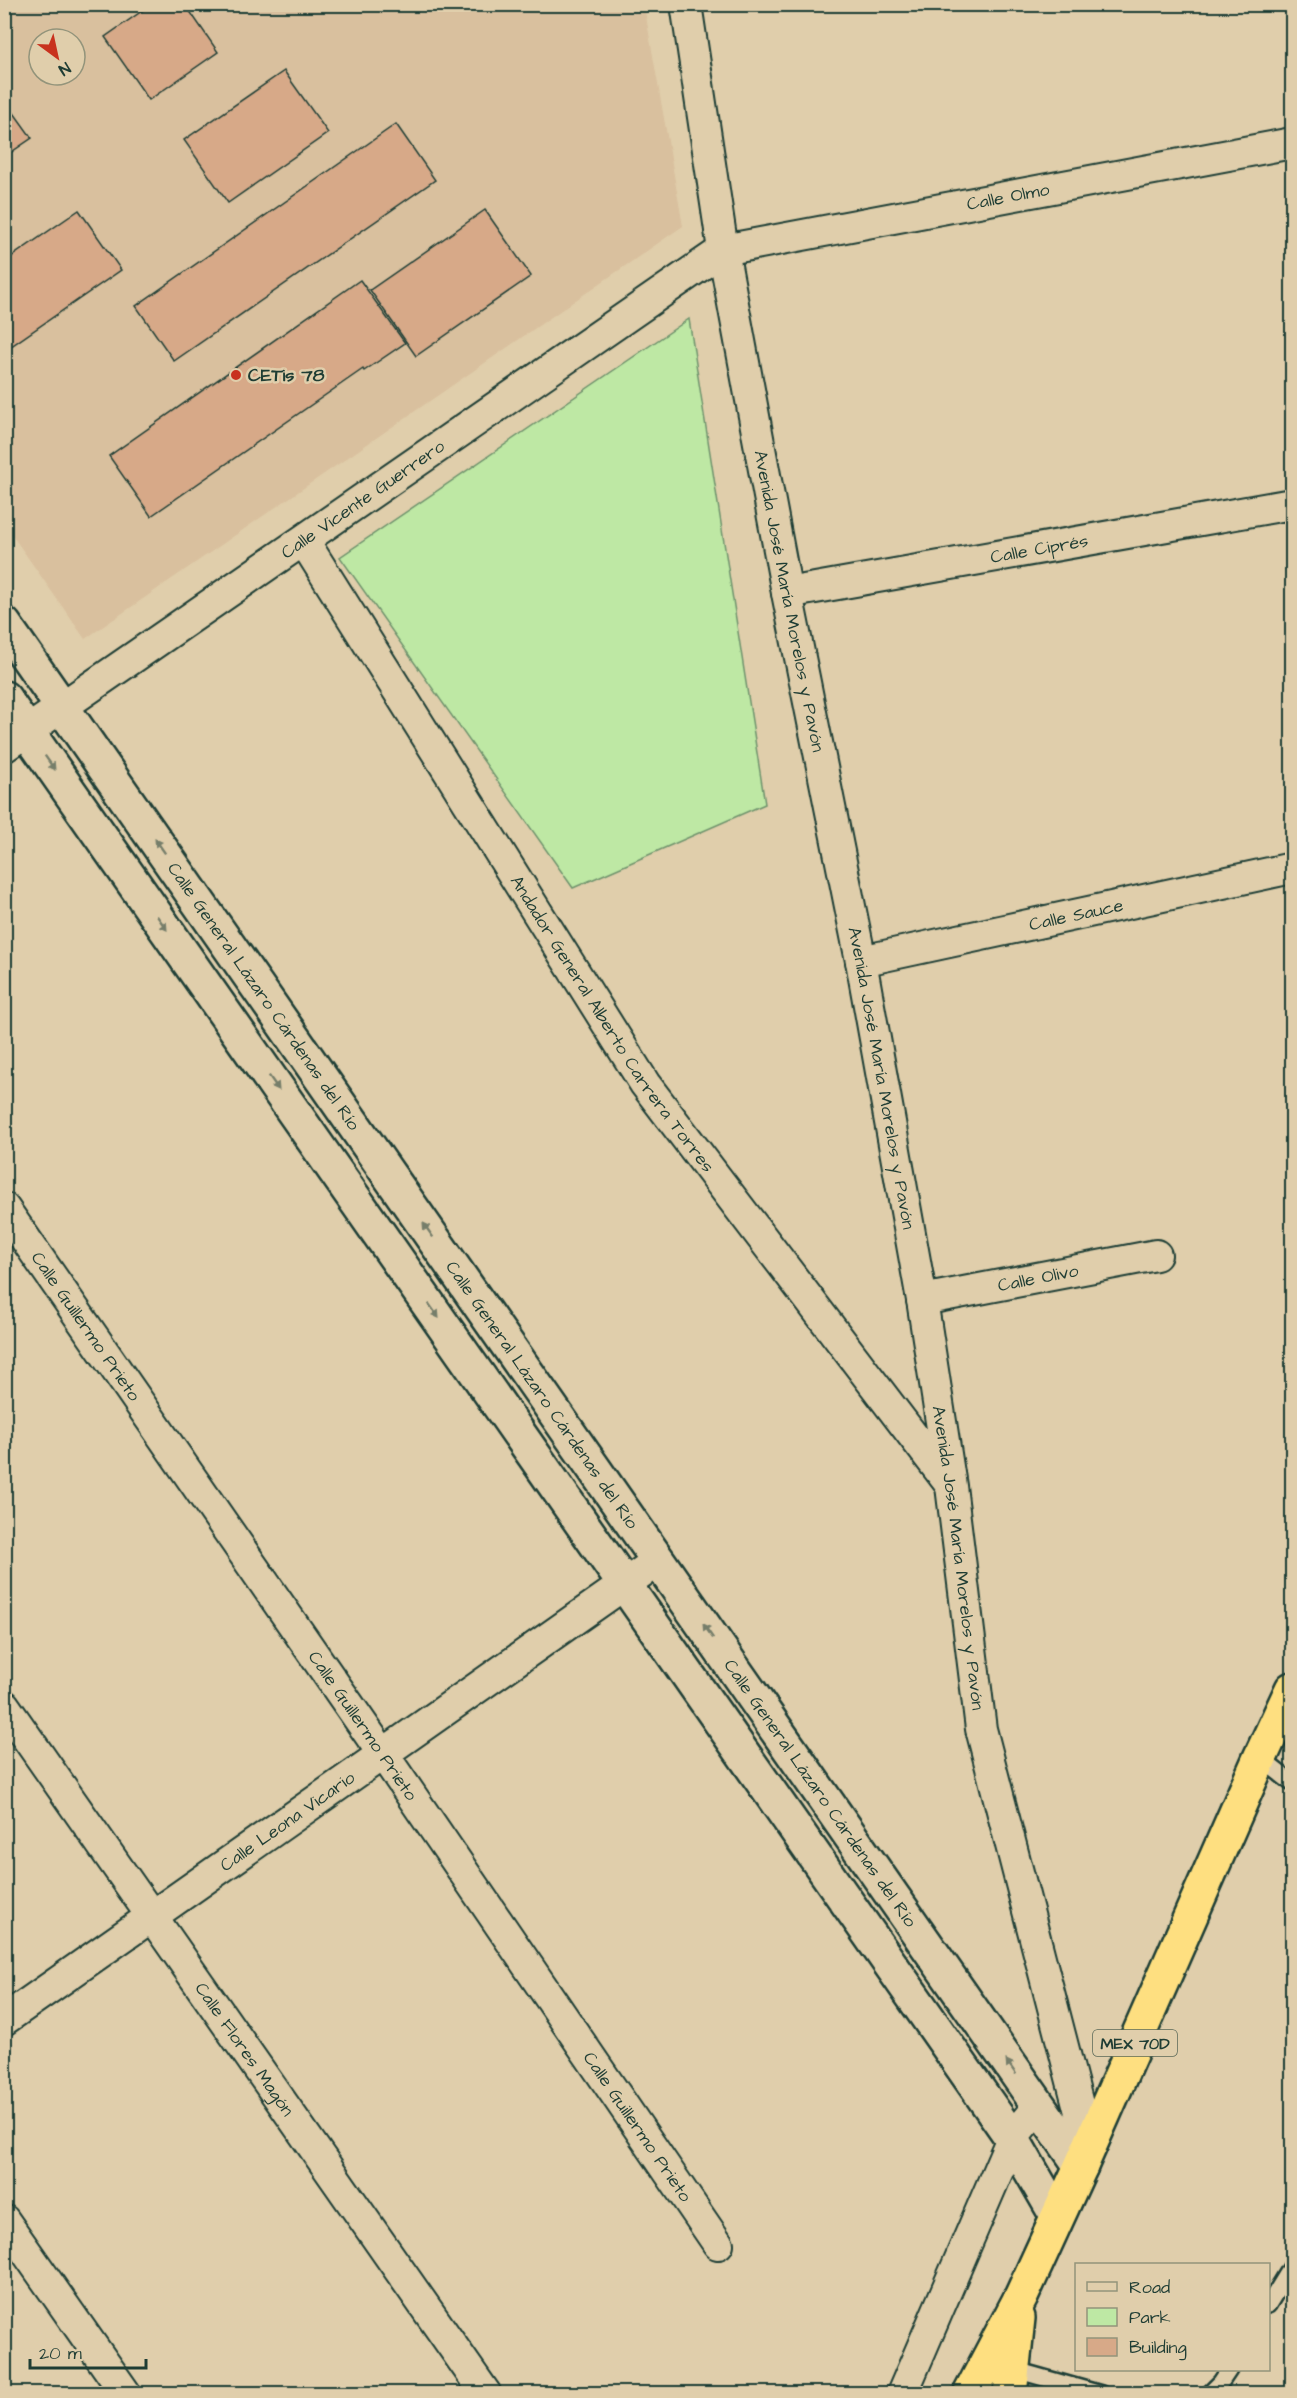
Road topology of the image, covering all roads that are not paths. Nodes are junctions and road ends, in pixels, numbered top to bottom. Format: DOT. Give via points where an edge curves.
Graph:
graph roads {
  1 [pos="686,4"];
  2 [pos="1293,143"];
  3 [pos="723,250"];
  4 [pos="1293,504"];
  5 [pos="304,541"];
  6 [pos="787,592"];
  7 [pos="4,624"];
  8 [pos="4,698"];
  9 [pos="62,706"];
  10 [pos="16,739"];
  11 [pos="1293,868"];
  12 [pos="861,961"];
  13 [pos="4,1208"];
  14 [pos="1156,1256"];
  15 [pos="922,1300"];
  16 [pos="951,1486"];
  17 [pos="659,1560"];
  18 [pos="626,1585"];
  19 [pos="1293,1689"];
  20 [pos="4,1705"];
  21 [pos="383,1754"];
  22 [pos="1260,1758"];
  23 [pos="1293,1783"];
  24 [pos="152,1916"];
  25 [pos="4,2020"];
  26 [pos="1038,2106"];
  27 [pos="1012,2138"];
  28 [pos="1085,2157"];
  29 [pos="1057,2216"];
  30 [pos="4,2220"];
  31 [pos="718,2244"];
  32 [pos="1293,2266"];
  33 [pos="1021,2297"];
  34 [pos="1270,2303"];
  35 [pos="1228,2371"];
  36 [pos="1011,2381"];
  37 [pos="126,2394"];
  38 [pos="486,2394"];
  39 [pos="902,2394"];
  40 [pos="970,2394"];
  41 [pos="1101,2394"];
  42 [pos="1209,2394"];
  1 -- 3 [label="street, Avenida José María Morelos y Pavón"];
  2 -- 3 [label="street, Calle Olmo"];
  3 -- 5 [label="street, Calle Vicente Guerrero"];
  3 -- 6 [label="street, Avenida José María Morelos y Pavón"];
  4 -- 6 [label="street, Calle Ciprés"];
  5 -- 9 [label="street, Calle Vicente Guerrero"];
  5 -- 16 [label="street, Andador General Alberto Carrera Torres" via="645,1084"];
  6 -- 12 [label="street, Avenida José María Morelos y Pavón"];
  7 -- 9 [label="street, Calle General Lázaro Cárdenas del Río"];
  8 -- 10 [label="street"];
  9 -- 10 [label="street, Calle Vicente Guerrero"];
  17 -- 9 [label="street, Calle General Lázaro Cárdenas del Río, one-way"];
  10 -- 18 [label="street, one-way"];
  11 -- 12 [label="street, Calle Sauce"];
  12 -- 15 [label="street, Avenida José María Morelos y Pavón"];
  13 -- 21 [label="street, Calle Guillermo Prieto"];
  14 -- 15 [label="street, Calle Olivo"];
  15 -- 16 [label="street, Avenida José María Morelos y Pavón"];
  16 -- 28 [label="street, Avenida José María Morelos y Pavón" via="981,1730"];
  17 -- 18 [label="street, Calle Leona Vicario"];
  26 -- 17 [label="street, Calle General Lázaro Cárdenas del Río, one-way"];
  18 -- 21 [label="street, Calle Leona Vicario"];
  18 -- 27 [label="street"];
  19 -- 22 [label="highway, MEX 70D"];
  20 -- 24 [label="street, Calle Flores Magón"];
  21 -- 24 [label="street, Calle Leona Vicario"];
  21 -- 31 [label="street, Calle Guillermo Prieto"];
  22 -- 23 [label="lane"];
  22 -- 28 [label="highway, MEX 70D"];
  24 -- 25 [label="street, Calle Leona Vicario"];
  24 -- 38 [label="street, Calle Flores Magón"];
  26 -- 27 [label="street"];
  26 -- 28 [label="street, Calle General Lázaro Cárdenas del Río"];
  27 -- 29 [label="street"];
  27 -- 39 [label="street"];
  28 -- 29 [label="highway, MEX 70D"];
  29 -- 33 [label="highway, MEX 70D"];
  30 -- 37 [label="street"];
  32 -- 34 [label="lane"];
  33 -- 36 [label="highway"];
  33 -- 40 [label="highway, MEX 70D"];
  35 -- 42 [label="lane"];
  36 -- 41 [label="lane"];
}
